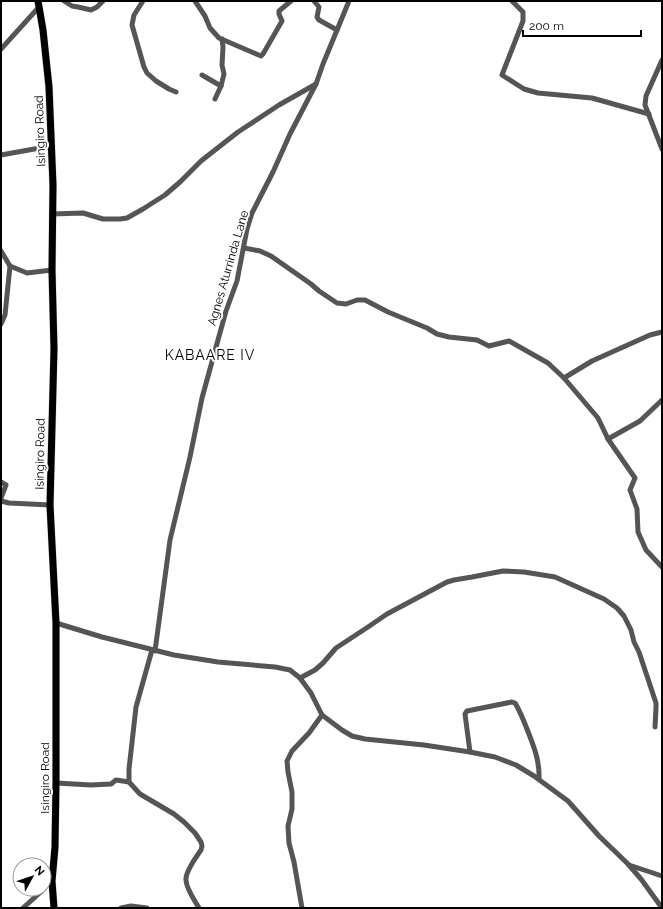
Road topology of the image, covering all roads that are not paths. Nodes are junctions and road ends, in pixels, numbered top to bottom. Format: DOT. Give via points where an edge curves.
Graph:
graph roads {
  1 [pos="64,1"];
  2 [pos="103,1"];
  3 [pos="143,1"];
  4 [pos="195,1"];
  5 [pos="291,1"];
  6 [pos="314,1"];
  7 [pos="349,1"];
  8 [pos="512,1"];
  9 [pos="39,4"];
  10 [pos="337,30"];
  11 [pos="222,39"];
  12 [pos="1,49"];
  13 [pos="662,60"];
  14 [pos="202,75"];
  15 [pos="316,84"];
  16 [pos="221,86"];
  17 [pos="176,92"];
  18 [pos="215,99"];
  19 [pos="649,114"];
  20 [pos="51,146"];
  21 [pos="662,149"];
  22 [pos="1,155"];
  23 [pos="52,214"];
  24 [pos="244,248"];
  25 [pos="1,250"];
  26 [pos="1,262"];
  27 [pos="9,264"];
  28 [pos="52,270"];
  29 [pos="1,324"];
  30 [pos="662,332"];
  31 [pos="564,378"];
  32 [pos="662,400"];
  33 [pos="608,439"];
  34 [pos="1,482"];
  35 [pos="1,499"];
  36 [pos="50,505"];
  37 [pos="662,567"];
  38 [pos="56,623"];
  39 [pos="153,650"];
  40 [pos="300,678"];
  41 [pos="322,715"];
  42 [pos="655,726"];
  43 [pos="470,752"];
  44 [pos="538,779"];
  45 [pos="56,782"];
  46 [pos="129,782"];
  47 [pos="628,864"];
  48 [pos="662,876"];
  49 [pos="52,881"];
  50 [pos="35,897"];
  51 [pos="23,908"];
  52 [pos="54,908"];
  53 [pos="121,908"];
  54 [pos="148,908"];
  55 [pos="199,908"];
  56 [pos="302,908"];
  57 [pos="662,908"];
  1 -- 2 [label="street" via="72,6 91,10"];
  3 -- 17 [label="street" via="137,8 132,25 144,67 156,82"];
  4 -- 11 [label="street" via="210,28"];
  5 -- 11 [label="street" via="279,11 282,21 261,56"];
  6 -- 10 [label="street" via="319,7 319,20"];
  7 -- 10 [label="street, Agnes Aturrinda Lane"];
  8 -- 19 [label="street" via="523,12 523,21 502,75 524,89 538,93 592,98"];
  9 -- 12 [label="street"];
  9 -- 20 [label="main road, Isingiro Road" via="49,87"];
  10 -- 15 [label="street, Agnes Aturrinda Lane"];
  11 -- 16 [label="street" via="224,74"];
  13 -- 19 [label="street" via="646,96 645,105"];
  14 -- 16 [label="street"];
  15 -- 23 [label="street" via="238,132 200,161 165,195 127,218 103,219 83,213"];
  15 -- 24 [label="street, Agnes Aturrinda Lane" via="252,213"];
  16 -- 18 [label="street"];
  19 -- 21 [label="street"];
  20 -- 22 [label="street"];
  20 -- 23 [label="main road, Isingiro Road"];
  23 -- 28 [label="main road, Isingiro Road"];
  24 -- 31 [label="street" via="271,256 337,303 365,300 437,334 477,340 489,346 509,341 548,362"];
  24 -- 39 [label="street, Agnes Aturrinda Lane" via="237,281 224,317 202,398 170,540"];
  25 -- 27 [label="street"];
  26 -- 27 [label="street"];
  27 -- 28 [label="street" via="27,273"];
  27 -- 29 [label="street"];
  28 -- 36 [label="main road, Isingiro Road" via="54,349"];
  30 -- 31 [label="street" via="592,361"];
  31 -- 33 [label="street" via="598,418"];
  32 -- 33 [label="street" via="640,421"];
  33 -- 37 [label="street" via="635,478 630,490 637,509 638,532 646,550"];
  34 -- 35 [label="street" via="6,485"];
  35 -- 36 [label="street" via="9,503"];
  36 -- 38 [label="main road, Isingiro Road"];
  38 -- 39 [label="street"];
  38 -- 45 [label="main road, Isingiro Road"];
  39 -- 40 [label="street" via="198,659 275,667 290,670"];
  39 -- 46 [label="street, Agnes Aturrinda Lane" via="136,707"];
  40 -- 41 [label="street"];
  40 -- 42 [label="street" via="315,670 336,648 387,614 446,582 503,571 524,572 555,577 575,585 604,599 624,616 656,703"];
  41 -- 43 [label="street" via="352,736"];
  41 -- 56 [label="street" via="292,751 287,761 292,792 289,843"];
  43 -- 44 [label="street" via="516,765"];
  43 -- 44 [label="street" via="465,714 515,703 538,760"];
  44 -- 47 [label="street" via="568,801"];
  45 -- 46 [label="street" via="91,785 111,784 116,780"];
  45 -- 49 [label="main road, Isingiro Road"];
  46 -- 55 [label="street" via="140,794 179,818 201,842 201,850 185,880"];
  47 -- 48 [label="street"];
  47 -- 57 [label="street"];
  49 -- 52 [label="main road, Isingiro Road"];
  50 -- 51 [label="street"];
  53 -- 54 [label="street"];
}
